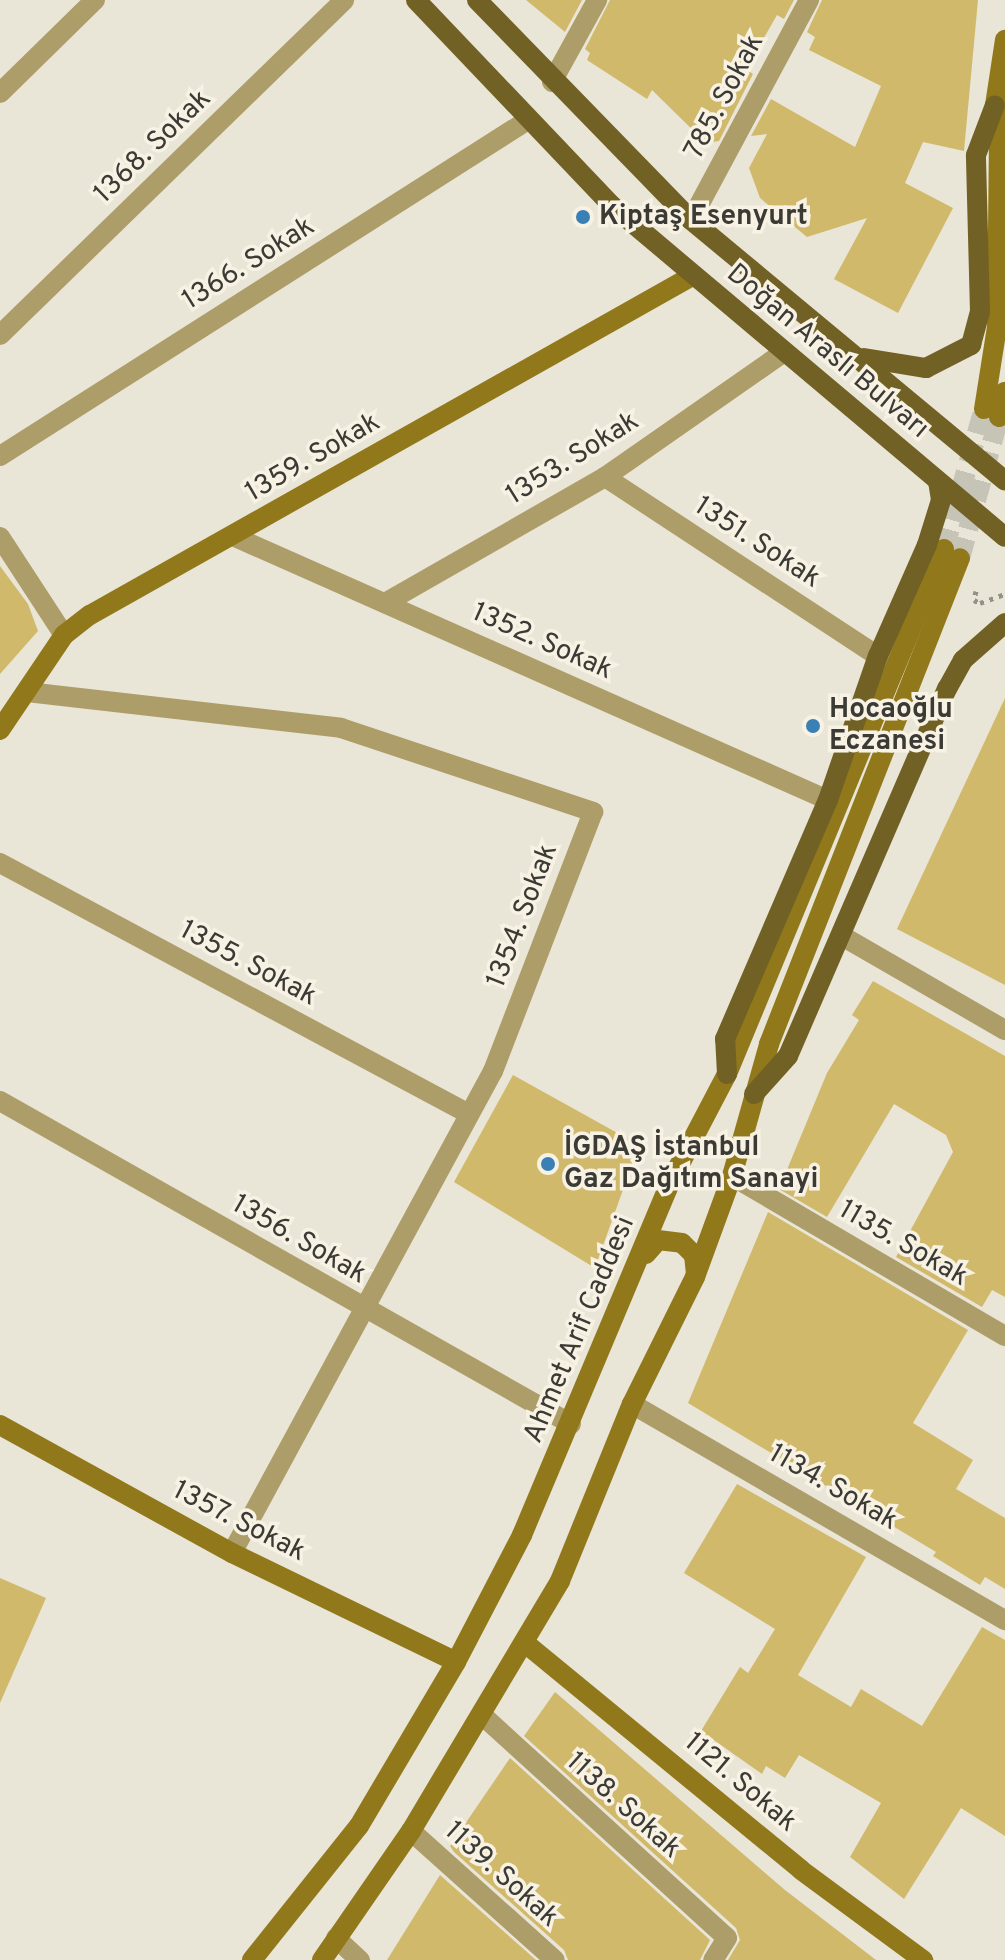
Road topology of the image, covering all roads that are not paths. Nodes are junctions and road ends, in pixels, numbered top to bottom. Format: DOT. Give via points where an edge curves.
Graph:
graph roads {
  1 [pos="95,0"];
  2 [pos="344,0"];
  3 [pos="416,0"];
  4 [pos="477,0"];
  5 [pos="597,0"];
  6 [pos="809,0"];
  7 [pos="1005,40"];
  8 [pos="552,82"];
  9 [pos="0,93"];
  10 [pos="995,105"];
  11 [pos="528,120"];
  12 [pos="1002,140"];
  13 [pos="691,220"];
  14 [pos="692,276"];
  15 [pos="0,335"];
  16 [pos="784,352"];
  17 [pos="856,356"];
  18 [pos="1005,392"];
  19 [pos="0,456"];
  20 [pos="605,477"];
  21 [pos="938,481"];
  22 [pos="1005,481"];
  23 [pos="233,536"];
  24 [pos="0,537"];
  25 [pos="1005,537"];
  26 [pos="385,603"];
  27 [pos="1005,623"];
  28 [pos="64,635"];
  29 [pos="878,656"];
  30 [pos="27,692"];
  31 [pos="0,730"];
  32 [pos="828,800"];
  33 [pos="0,863"];
  34 [pos="842,936"];
  35 [pos="1005,1030"];
  36 [pos="727,1074"];
  37 [pos="754,1094"];
  38 [pos="0,1101"];
  39 [pos="469,1114"];
  40 [pos="732,1176"];
  41 [pos="642,1259"];
  42 [pos="695,1277"];
  43 [pos="364,1309"];
  44 [pos="1005,1336"];
  45 [pos="632,1404"];
  46 [pos="571,1424"];
  47 [pos="0,1425"];
  48 [pos="232,1553"];
  49 [pos="1005,1620"];
  50 [pos="525,1643"];
  51 [pos="456,1662"];
  52 [pos="482,1715"];
  53 [pos="411,1831"];
  54 [pos="336,1938"];
  55 [pos="252,1960"];
  56 [pos="322,1960"];
  57 [pos="360,1960"];
  58 [pos="555,1960"];
  59 [pos="713,1960"];
  60 [pos="923,1960"];
  1 -- 9 [label="street"];
  2 -- 15 [label="street, 1368. Sokak"];
  3 -- 11 [label="main road, Doğan Araslı Bulvarı"];
  4 -- 8 [label="main road, Doğan Araslı Bulvarı"];
  5 -- 8 [label="street"];
  6 -- 13 [label="street, 785. Sokak"];
  7 -- 10 [label="street"];
  8 -- 13 [label="main road, Doğan Araslı Bulvarı"];
  10 -- 12 [label="street"];
  10 -- 17 [label="main road" via="976,155 980,312 971,345 926,368 901,368"];
  11 -- 14 [label="main road, Doğan Araslı Bulvarı" via="611,205"];
  11 -- 19 [label="street, 1366. Sokak"];
  12 -- 18 [label="street" via="992,413"];
  13 -- 17 [label="main road, Doğan Araslı Bulvarı"];
  14 -- 16 [label="main road, Doğan Araslı Bulvarı"];
  14 -- 23 [label="street, 1359. Sokak"];
  16 -- 20 [label="street, 1353. Sokak"];
  16 -- 21 [label="main road, Doğan Araslı Bulvarı"];
  17 -- 22 [label="main road, Doğan Araslı Bulvarı"];
  20 -- 26 [label="street, 1353. Sokak"];
  20 -- 29 [label="street, 1351. Sokak"];
  21 -- 25 [label="main road, Doğan Araslı Bulvarı"];
  21 -- 29 [label="main road" via="941,500 927,545"];
  23 -- 26 [label="street, 1352. Sokak"];
  23 -- 28 [label="street, 1359. Sokak" via="90,615"];
  24 -- 28 [label="street"];
  26 -- 32 [label="street, 1352. Sokak"];
  27 -- 34 [label="main road" via="963,660 947,689"];
  28 -- 30 [label="street, 1359. Sokak"];
  29 -- 32 [label="main road"];
  30 -- 31 [label="street, 1359. Sokak"];
  30 -- 39 [label="street, 1354. Sokak" via="341,728 593,812 493,1071"];
  32 -- 36 [label="main road" via="741,994 725,1039"];
  33 -- 39 [label="street, 1355. Sokak"];
  34 -- 35 [label="street"];
  34 -- 37 [label="main road" via="788,1056"];
  36 -- 37 [label="street, Ahmet Arif Caddesi" via="952,554"];
  36 -- 41 [label="street, Ahmet Arif Caddesi" via="672,1179"];
  37 -- 40 [label="street, Ahmet Arif Caddesi"];
  38 -- 43 [label="street, 1356. Sokak"];
  39 -- 43 [label="street, 1354. Sokak"];
  40 -- 42 [label="street, Ahmet Arif Caddesi"];
  40 -- 44 [label="street, 1135. Sokak"];
  41 -- 42 [label="street" via="666,1238 694,1255"];
  41 -- 46 [label="street, Ahmet Arif Caddesi"];
  42 -- 45 [label="street, Ahmet Arif Caddesi"];
  43 -- 46 [label="street, 1356. Sokak"];
  43 -- 48 [label="street, 1354. Sokak"];
  45 -- 49 [label="street, 1134. Sokak"];
  45 -- 50 [label="street, Ahmet Arif Caddesi" via="560,1581"];
  46 -- 51 [label="street, Ahmet Arif Caddesi" via="517,1546"];
  47 -- 48 [label="street, 1357. Sokak"];
  48 -- 51 [label="street, 1357. Sokak"];
  50 -- 52 [label="street, Ahmet Arif Caddesi"];
  50 -- 60 [label="street, 1121. Sokak" via="811,1878"];
  51 -- 55 [label="street, Ahmet Arif Caddesi" via="359,1826"];
  52 -- 53 [label="street, Ahmet Arif Caddesi"];
  52 -- 59 [label="street, 1138. Sokak" via="727,1938"];
  53 -- 54 [label="street, Ahmet Arif Caddesi"];
  53 -- 58 [label="street, 1139. Sokak"];
  54 -- 56 [label="street, Ahmet Arif Caddesi"];
  54 -- 57 [label="street"];
}
